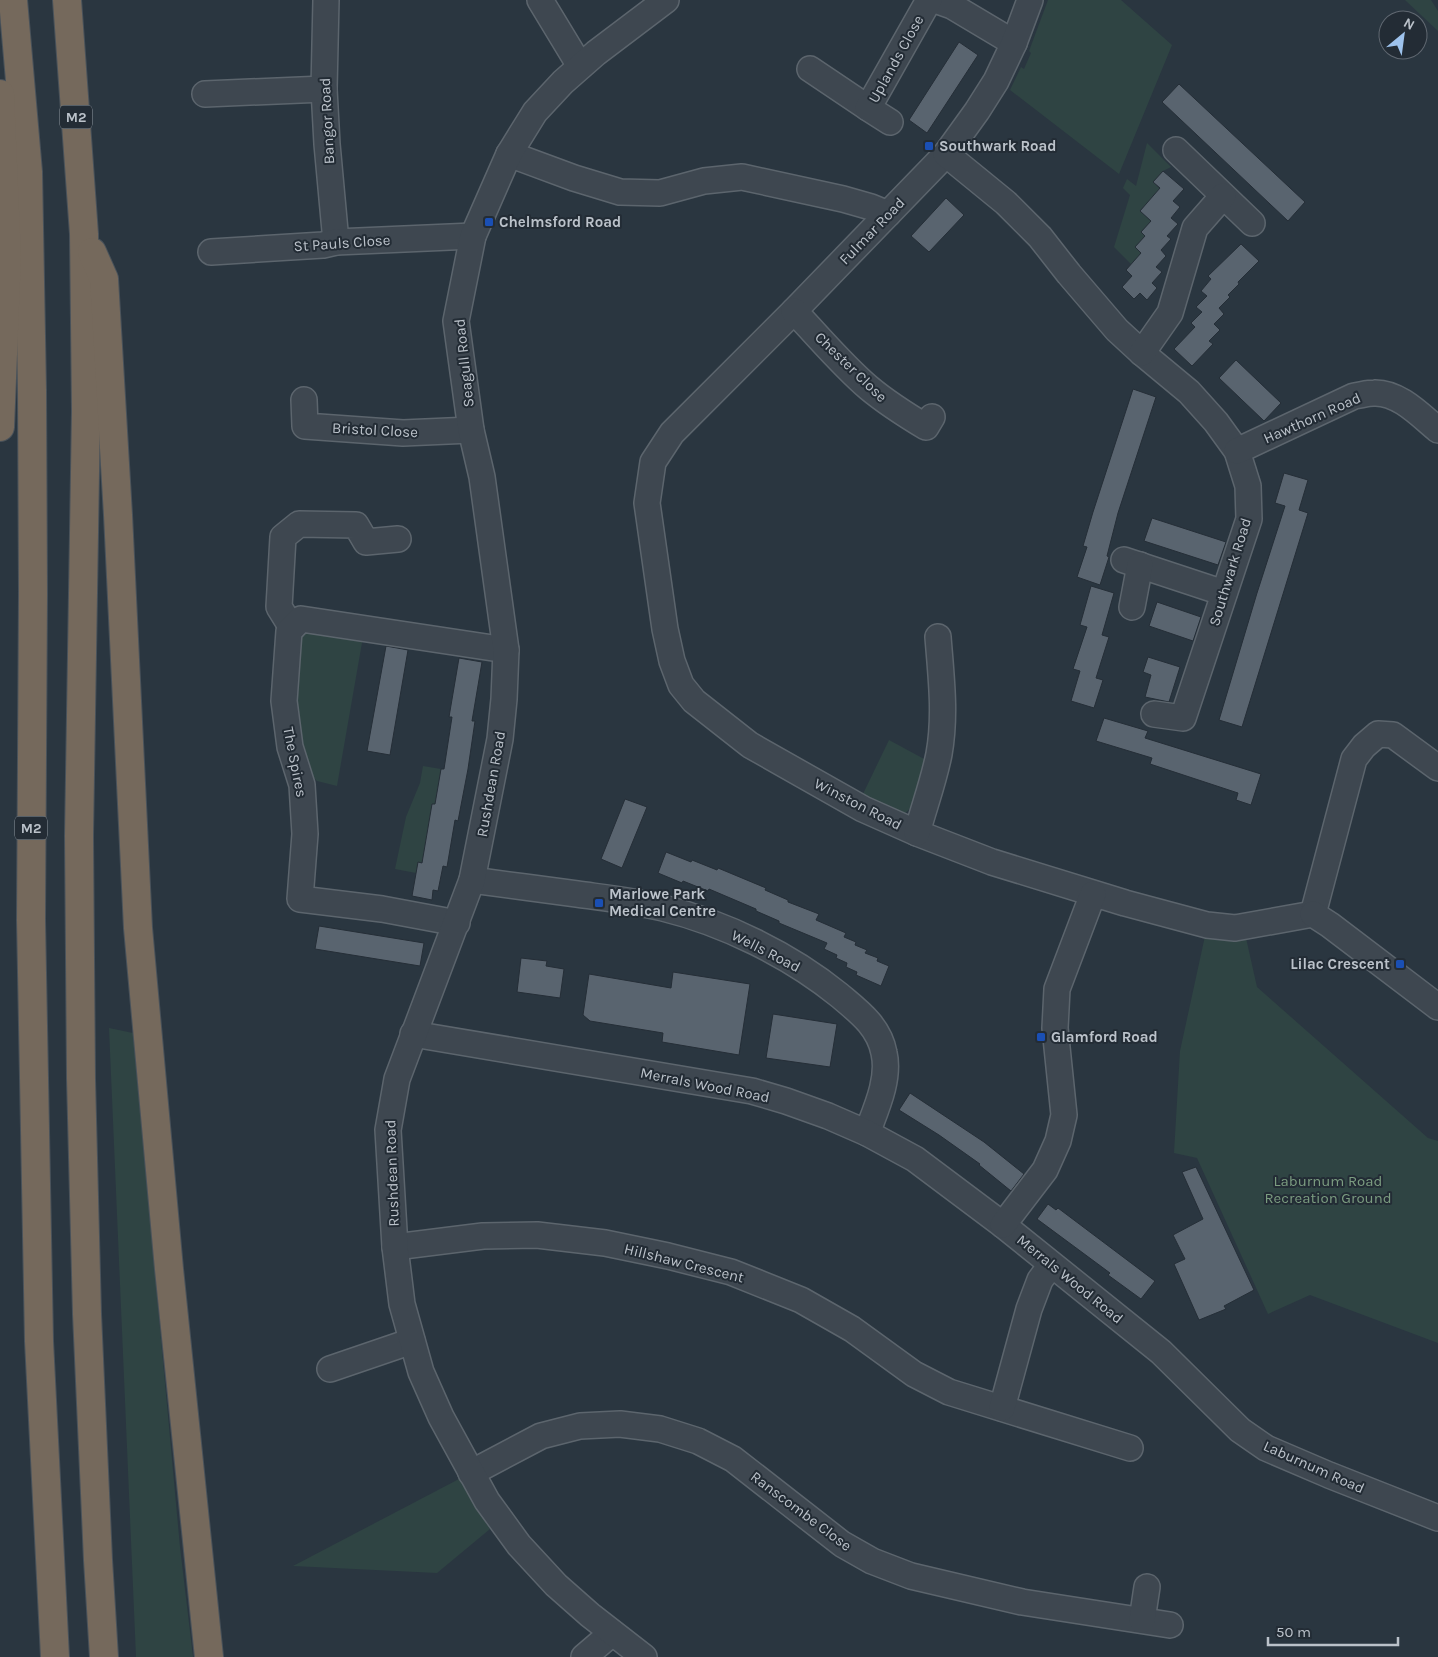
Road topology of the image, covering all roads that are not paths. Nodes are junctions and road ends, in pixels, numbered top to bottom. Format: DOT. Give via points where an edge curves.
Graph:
graph roads {
  1 [pos="13,0"];
  2 [pos="66,0"];
  3 [pos="326,0"];
  4 [pos="540,0"];
  5 [pos="666,0"];
  6 [pos="929,0"];
  7 [pos="935,0"];
  8 [pos="1030,0"];
  9 [pos="1014,43"];
  10 [pos="580,66"];
  11 [pos="810,70"];
  12 [pos="324,89"];
  13 [pos="0,94"];
  14 [pos="205,94"];
  15 [pos="868,108"];
  16 [pos="890,122"];
  17 [pos="1176,150"];
  18 [pos="509,154"];
  19 [pos="946,154"];
  20 [pos="1223,196"];
  21 [pos="888,214"];
  22 [pos="1252,223"];
  23 [pos="84,234"];
  24 [pos="473,236"];
  25 [pos="336,242"];
  26 [pos="211,252"];
  27 [pos="794,311"];
  28 [pos="1142,353"];
  29 [pos="304,400"];
  30 [pos="932,417"];
  31 [pos="0,427"];
  32 [pos="471,430"];
  33 [pos="1438,430"];
  34 [pos="672,433"];
  35 [pos="1237,451"];
  36 [pos="490,531"];
  37 [pos="398,540"];
  38 [pos="1224,593"];
  39 [pos="1132,607"];
  40 [pos="292,628"];
  41 [pos="938,637"];
  42 [pos="506,650"];
  43 [pos="1154,714"];
  44 [pos="1438,768"];
  45 [pos="917,833"];
  46 [pos="472,880"];
  47 [pos="1093,894"];
  48 [pos="1313,914"];
  49 [pos="457,923"];
  50 [pos="1438,1007"];
  51 [pos="413,1034"];
  52 [pos="867,1133"];
  53 [pos="1003,1226"];
  54 [pos="395,1248"];
  55 [pos="1051,1265"];
  56 [pos="412,1341"];
  57 [pos="1161,1352"];
  58 [pos="330,1369"];
  59 [pos="1002,1408"];
  60 [pos="1130,1448"];
  61 [pos="471,1473"];
  62 [pos="1438,1518"];
  63 [pos="1147,1587"];
  64 [pos="1142,1620"];
  65 [pos="1170,1625"];
  66 [pos="612,1633"];
  67 [pos="55,1657"];
  68 [pos="104,1657"];
  69 [pos="209,1657"];
  70 [pos="584,1657"];
  71 [pos="644,1657"];
  1 -- 67 [label="highway, M2" via="28,172 33,593 30,920 39,1341"];
  2 -- 23 [label="highway, M2"];
  3 -- 12 [label="street, Bangor Road"];
  4 -- 10 [label="street"];
  5 -- 10 [label="street, Seagull Road"];
  6 -- 15 [label="street, Uplands Close"];
  7 -- 9 [label="street, Uplands Close" via="952,6"];
  8 -- 9 [label="street, Fulmar Road"];
  9 -- 19 [label="street, Fulmar Road" via="982,104"];
  10 -- 18 [label="street, Seagull Road" via="535,112"];
  11 -- 15 [label="street, Uplands Close"];
  12 -- 14 [label="street"];
  12 -- 25 [label="street, Bangor Road"];
  13 -- 31 [label="highway" via="7,257"];
  15 -- 16 [label="street"];
  17 -- 20 [label="street"];
  18 -- 21 [label="street" via="620,192 660,193 742,177 843,199"];
  18 -- 24 [label="street, Seagull Road"];
  19 -- 21 [label="street, Fulmar Road"];
  19 -- 28 [label="street, Southwark Road" via="1006,203 1040,236 1117,330"];
  20 -- 22 [label="street"];
  20 -- 28 [label="street" via="1195,228 1170,314"];
  21 -- 27 [label="street, Fulmar Road"];
  23 -- 68 [label="highway, M2" via="86,411 79,836 81,1079 87,1314"];
  23 -- 69 [label="highway, M2" via="104,279 138,928"];
  24 -- 25 [label="street, St Pauls Close"];
  24 -- 32 [label="street, Seagull Road" via="456,321"];
  25 -- 26 [label="street, St Pauls Close"];
  27 -- 30 [label="street, Chester Close" via="869,388 895,408 926,427"];
  27 -- 34 [label="street, Fulmar Road"];
  28 -- 35 [label="street, Southwark Road" via="1189,392"];
  29 -- 32 [label="street, Bristol Close" via="305,426 403,434"];
  32 -- 36 [label="street, Seagull Road"];
  33 -- 35 [label="street, Hawthorn Road" via="1408,405 1376,392 1354,396"];
  34 -- 45 [label="street, Winston Road" via="653,462 647,503 665,629 680,685 703,709 750,745 862,809"];
  35 -- 38 [label="street, Southwark Road" via="1248,486 1249,519"];
  36 -- 42 [label="street, Rushdean Road"];
  37 -- 40 [label="street" via="366,542 356,525 299,524 288,532 283,537 279,607"];
  38 -- 39 [label="street" via="1132,562"];
  38 -- 43 [label="street, Southwark Road" via="1183,718"];
  40 -- 42 [label="street" via="301,619"];
  40 -- 49 [label="street, The Spires" via="289,631 284,701 290,747 302,785 305,834 300,899 382,908"];
  41 -- 45 [label="street" via="942,706 939,755"];
  42 -- 46 [label="street, Rushdean Road" via="500,739"];
  44 -- 48 [label="street" via="1393,735 1378,734 1364,746 1354,759"];
  45 -- 47 [label="street, Winston Road" via="992,862"];
  46 -- 49 [label="street, Rushdean Road"];
  46 -- 52 [label="street, Wells Road" via="664,908 748,939 800,967 866,1017 878,1033 885,1053 885,1073"];
  47 -- 48 [label="street, Winston Road" via="1207,925 1236,928"];
  47 -- 53 [label="street" via="1058,989 1055,1028 1064,1115 1058,1141 1045,1170"];
  48 -- 50 [label="street"];
  49 -- 51 [label="street, Rushdean Road"];
  51 -- 52 [label="street, Merrals Wood Road" via="752,1091"];
  51 -- 54 [label="street, Rushdean Road" via="397,1079 388,1130"];
  52 -- 53 [label="street, Merrals Wood Road" via="915,1159"];
  53 -- 55 [label="street, Merrals Wood Road"];
  54 -- 56 [label="street, Rushdean Road" via="402,1304"];
  54 -- 59 [label="street, Hillshaw Crescent" via="483,1236 537,1235 605,1243 731,1272 801,1300 852,1328 914,1374 949,1392"];
  55 -- 57 [label="street, Merrals Wood Road"];
  55 -- 59 [label="street" via="1040,1280 1029,1309"];
  56 -- 58 [label="street"];
  56 -- 61 [label="street, Rushdean Road" via="441,1417"];
  57 -- 62 [label="street, Laburnum Road" via="1240,1430 1266,1448"];
  59 -- 60 [label="street, Hillshaw Crescent"];
  61 -- 64 [label="street, Ranscombe Close" via="541,1436 580,1426 620,1424 660,1429 698,1441 733,1459 842,1544 872,1561 910,1576 1022,1602"];
  61 -- 66 [label="street, Rushdean Road" via="519,1545 556,1585"];
  63 -- 64 [label="street"];
  64 -- 65 [label="street, Ranscombe Close"];
  66 -- 70 [label="street"];
  66 -- 71 [label="street, Rushdean Road"];
}
